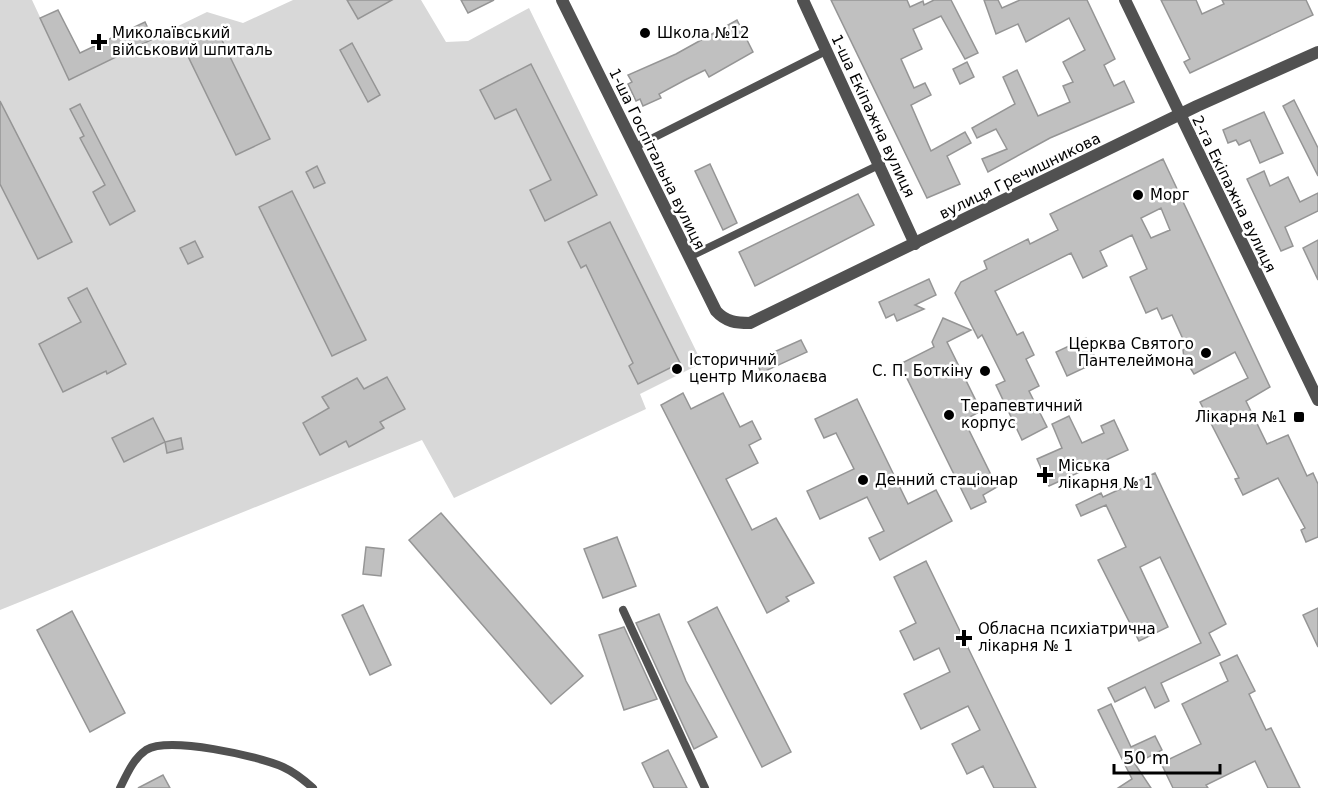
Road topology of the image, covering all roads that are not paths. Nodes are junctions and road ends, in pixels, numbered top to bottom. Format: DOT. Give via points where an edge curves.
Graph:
graph roads {
  1 [pos="562,0"];
  2 [pos="803,0"];
  3 [pos="1125,0"];
  4 [pos="826,51"];
  5 [pos="1318,52"];
  6 [pos="1179,115"];
  7 [pos="635,147"];
  8 [pos="881,164"];
  9 [pos="915,244"];
  10 [pos="689,257"];
  11 [pos="735,323"];
  12 [pos="1318,400"];
  13 [pos="623,610"];
  14 [pos="120,788"];
  15 [pos="313,788"];
  16 [pos="705,788"];
  1 -- 7 [label="street, 1-ша Госпітальна вулиця"];
  2 -- 4 [label="street, 1-ша Екіпажна вулиця"];
  3 -- 6 [label="street, 2-га Екіпажна вулиця"];
  4 -- 7 [label="lane"];
  4 -- 8 [label="street, 1-ша Екіпажна вулиця"];
  5 -- 6 [label="street, вулиця Гречишникова"];
  6 -- 9 [label="street, вулиця Гречишникова"];
  6 -- 12 [label="street, 2-га Екіпажна вулиця"];
  7 -- 10 [label="street, 1-ша Госпітальна вулиця"];
  8 -- 9 [label="street, 1-ша Екіпажна вулиця"];
  8 -- 10 [label="lane"];
  9 -- 11 [label="street, вулиця Гречишникова" via="750,323"];
  10 -- 11 [label="street, 1-ша Госпітальна вулиця" via="716,311"];
  13 -- 16 [label="lane"];
  14 -- 15 [label="lane" via="135,760 147,749 161,745 260,758 285,767"];
}
